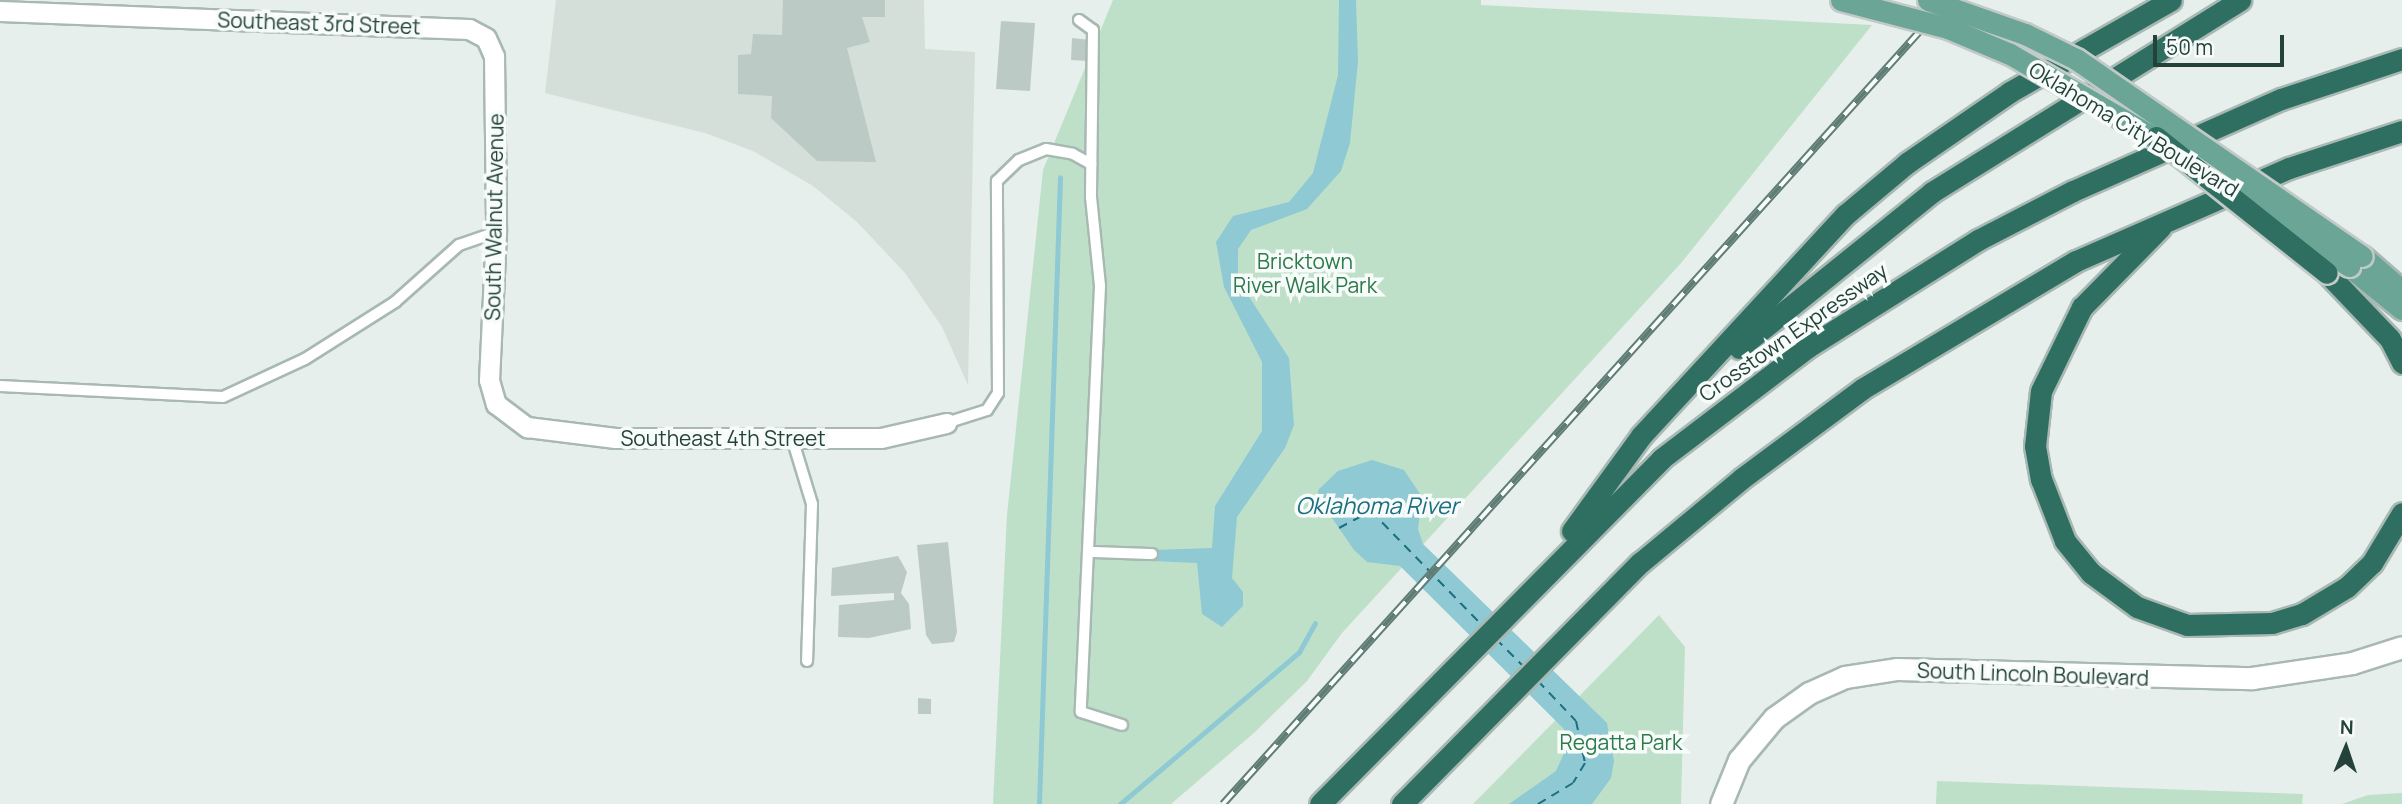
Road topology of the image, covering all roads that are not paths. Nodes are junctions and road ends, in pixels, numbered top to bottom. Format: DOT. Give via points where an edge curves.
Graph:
graph roads {
  1 [pos="1841,0"];
  2 [pos="1928,0"];
  3 [pos="2171,0"];
  4 [pos="2241,0"];
  5 [pos="0,11"];
  6 [pos="1079,20"];
  7 [pos="469,29"];
  8 [pos="2402,59"];
  9 [pos="2402,131"];
  10 [pos="2156,137"];
  11 [pos="1091,164"];
  12 [pos="2169,218"];
  13 [pos="496,232"];
  14 [pos="2356,261"];
  15 [pos="2402,291"];
  16 [pos="2402,310"];
  17 [pos="2402,363"];
  18 [pos="0,386"];
  19 [pos="504,413"];
  20 [pos="946,423"];
  21 [pos="1641,436"];
  22 [pos="792,438"];
  23 [pos="2402,513"];
  24 [pos="1092,552"];
  25 [pos="1152,554"];
  26 [pos="1539,578"];
  27 [pos="2402,647"];
  28 [pos="807,661"];
  29 [pos="1122,725"];
  30 [pos="1320,804"];
  31 [pos="1402,804"];
  32 [pos="1721,804"];
  1 -- 10 [label="main road, Oklahoma City Boulevard, bridge" via="1948,28 2010,54"];
  2 -- 14 [label="main road, Oklahoma City Boulevard, bridge" via="2025,34 2076,59"];
  3 -- 21 [label="highway" via="2021,86 1896,172 1845,215"];
  4 -- 21 [label="highway" via="1932,192 1783,307"];
  5 -- 7 [label="street, Southeast 3rd Street"];
  6 -- 11 [label="lane" via="1093,30"];
  7 -- 13 [label="street, South Walnut Avenue" via="486,38 494,56"];
  8 -- 26 [label="highway, Crosstown Expressway" via="2214,126 2073,191 1905,283 1808,347 1661,459"];
  9 -- 12 [label="highway" via="2288,168"];
  10 -- 14 [label="main road, Oklahoma City Boulevard, bridge"];
  10 -- 17 [label="highway, bridge" via="2327,273 2390,339"];
  11 -- 20 [label="lane" via="1073,154 1046,149 1019,160 997,181 998,393 987,410"];
  11 -- 24 [label="lane" via="1100,286"];
  12 -- 23 [label="highway" via="2082,307 2052,360 2041,391 2035,446 2050,510 2064,541 2091,573 2137,607 2187,625 2245,627 2302,614 2347,587 2372,563"];
  12 -- 31 [label="highway" via="2076,261 1862,389 1741,479 1583,620"];
  13 -- 18 [label="lane" via="459,245 395,302 305,359 223,397"];
  13 -- 19 [label="street, South Walnut Avenue" via="489,380"];
  14 -- 15 [label="main road, Oklahoma City Boulevard"];
  14 -- 16 [label="main road, Oklahoma City Boulevard"];
  19 -- 22 [label="street, Southeast 4th Street" via="527,427 561,434"];
  20 -- 22 [label="street, Southeast 4th Street" via="881,438"];
  21 -- 26 [label="highway"];
  22 -- 28 [label="lane" via="812,504"];
  24 -- 25 [label="lane"];
  24 -- 29 [label="lane" via="1081,712"];
  26 -- 30 [label="highway, Crosstown Expressway"];
  27 -- 32 [label="main road, South Lincoln Boulevard" via="2352,663 2252,678 1897,669 1846,677 1809,693 1774,718 1739,760"];
}
